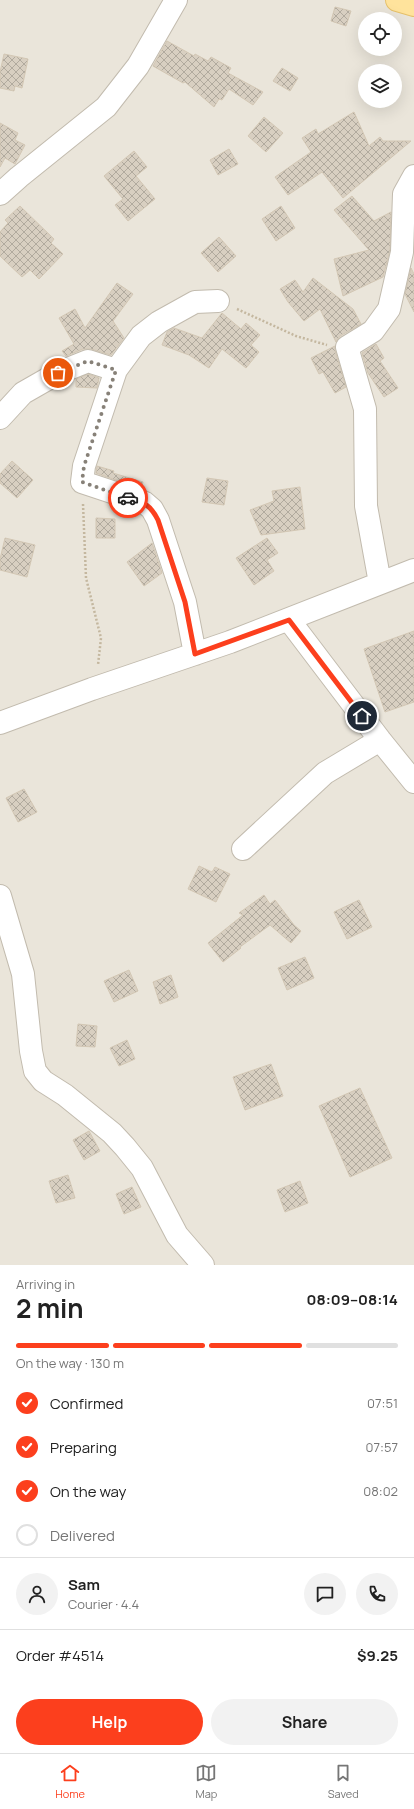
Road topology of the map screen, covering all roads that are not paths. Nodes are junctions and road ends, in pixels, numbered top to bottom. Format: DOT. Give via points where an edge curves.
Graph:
graph roads {
  1 [pos="176,0"];
  2 [pos="397,0"];
  3 [pos="414,5"];
  4 [pos="414,176"];
  5 [pos="0,194"];
  6 [pos="218,301"];
  7 [pos="116,370"];
  8 [pos="0,418"];
  9 [pos="414,570"];
  10 [pos="380,583"];
  11 [pos="289,620"];
  12 [pos="195,654"];
  13 [pos="0,722"];
  14 [pos="380,740"];
  15 [pos="414,782"];
  16 [pos="243,849"];
  17 [pos="0,896"];
  18 [pos="203,1265"];
  1 -- 5 [label="street" via="138,66 106,107"];
  2 -- 3 [label="main road"];
  4 -- 10 [label="street" via="404,194 402,252 389,309 373,331 347,347 365,409 366,506"];
  6 -- 7 [label="street" via="195,302 159,322 142,336"];
  7 -- 8 [label="street" via="88,361 58,373 23,393"];
  7 -- 12 [label="street" via="84,466 82,482 145,503 152,509 185,602"];
  9 -- 10 [label="street"];
  10 -- 11 [label="street"];
  11 -- 12 [label="street"];
  11 -- 14 [label="street"];
  12 -- 13 [label="street"];
  14 -- 15 [label="street"];
  14 -- 16 [label="street" via="325,773"];
  17 -- 18 [label="street" via="23,974 35,1071 43,1081 65,1095 126,1147 142,1168 177,1235"];
}
